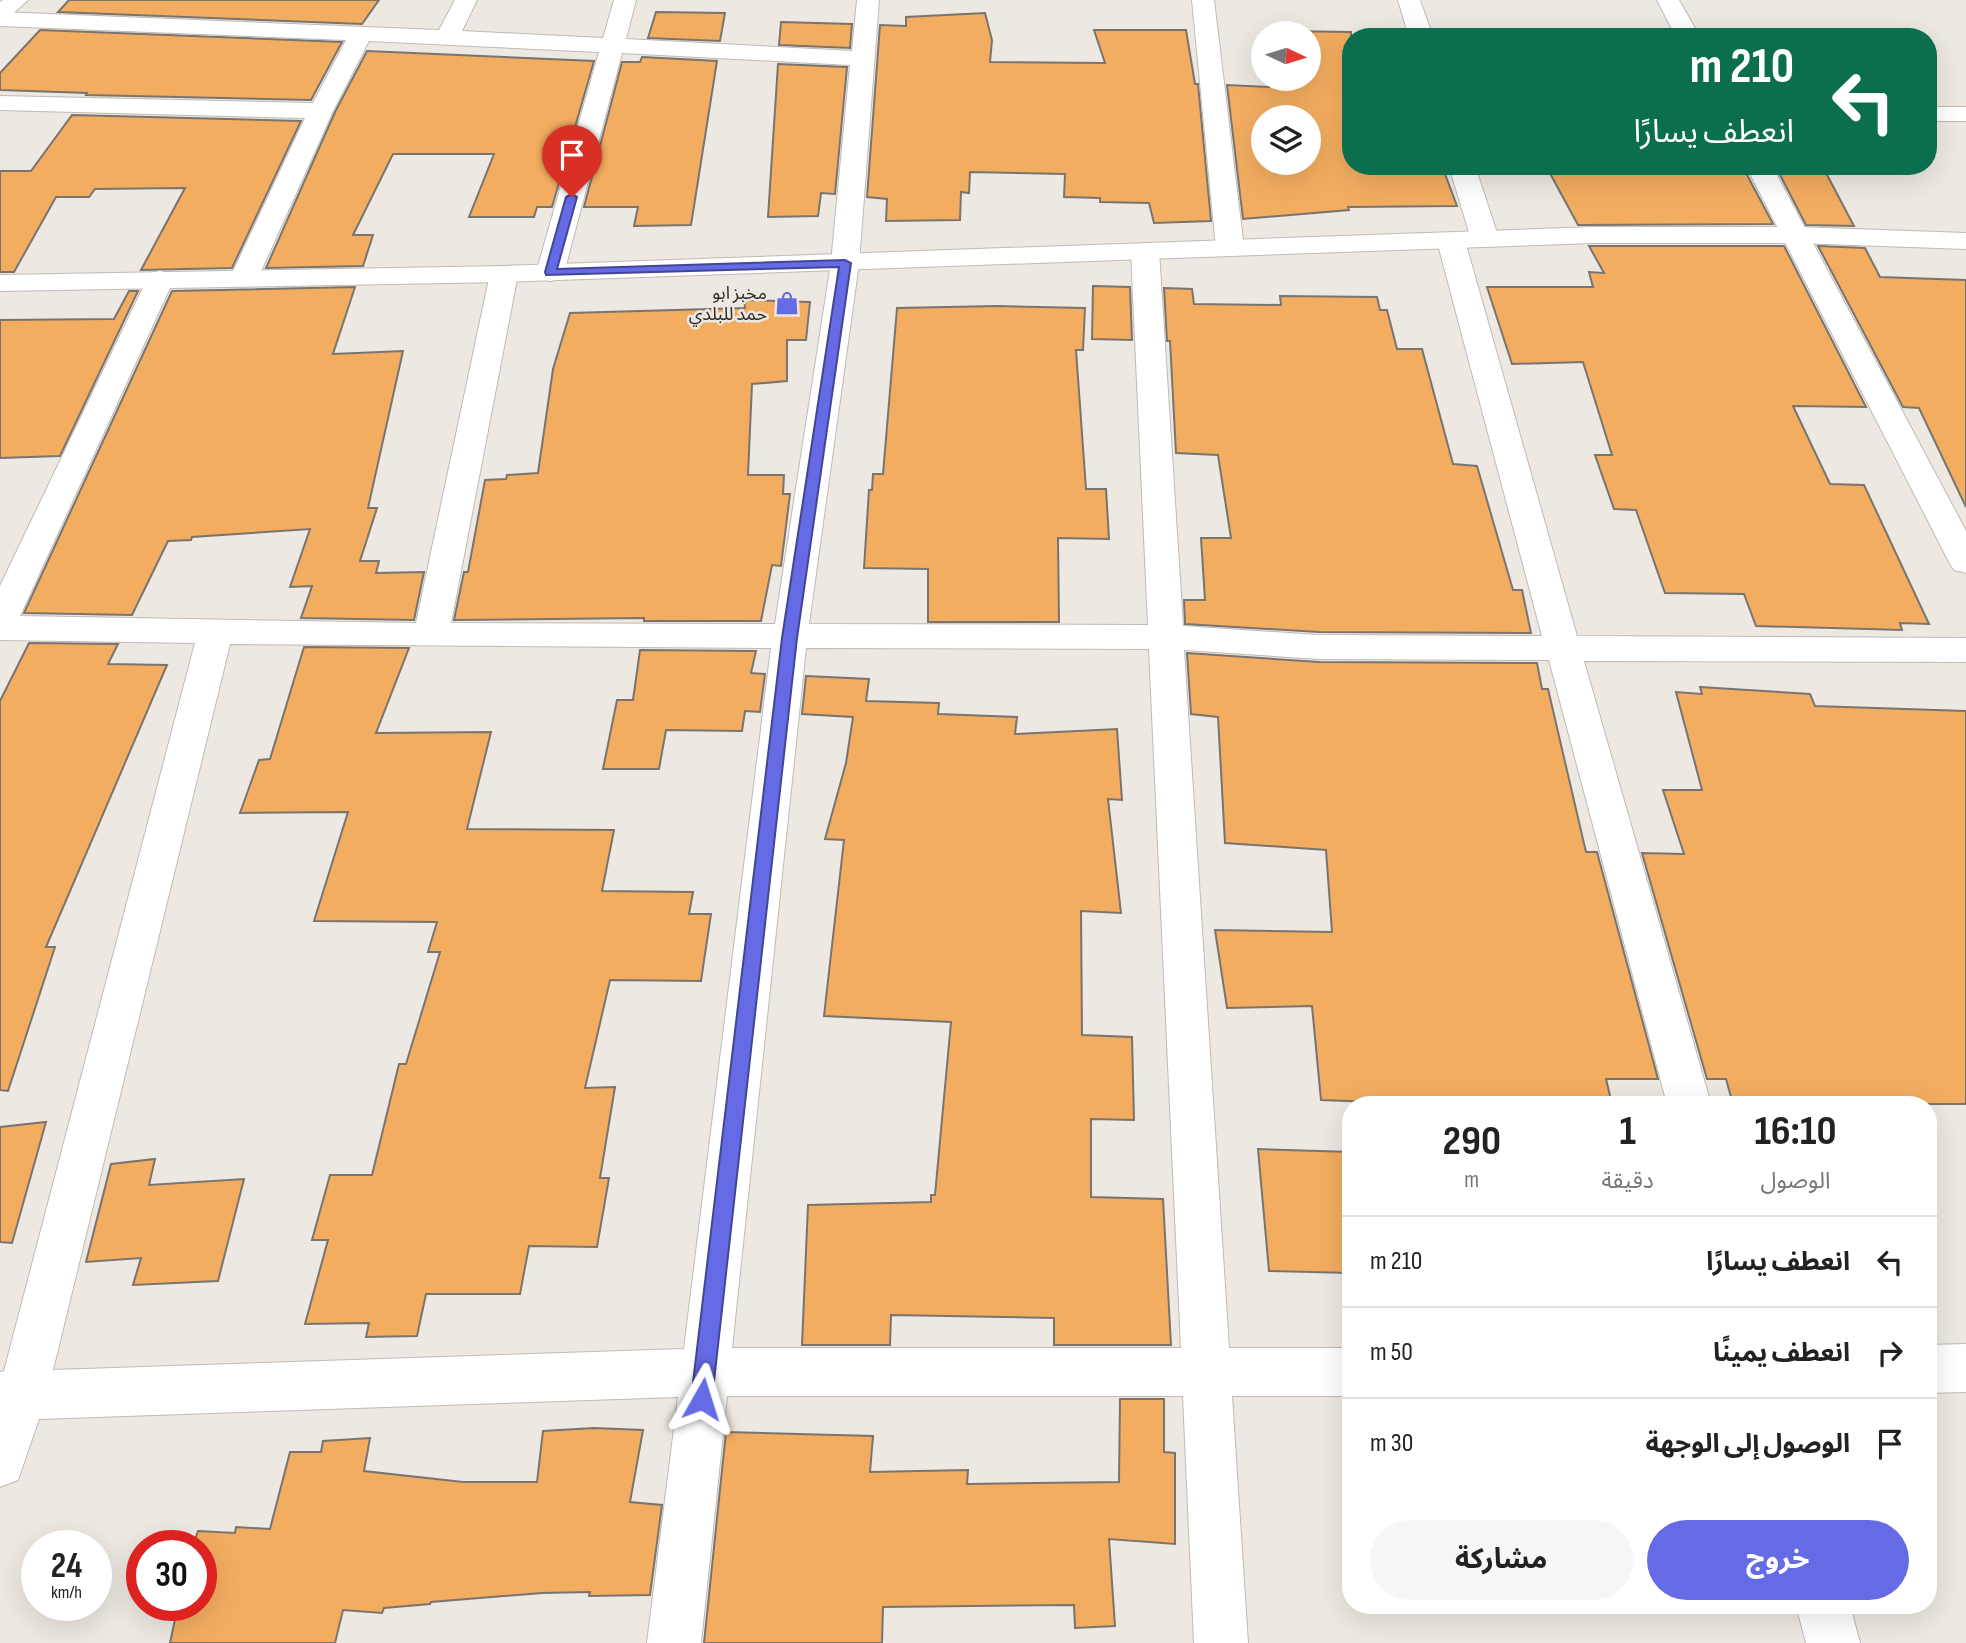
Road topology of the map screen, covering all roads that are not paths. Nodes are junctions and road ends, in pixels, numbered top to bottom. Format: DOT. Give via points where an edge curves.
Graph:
graph roads {
  1 [pos="17,0"];
  2 [pos="467,0"];
  3 [pos="625,0"];
  4 [pos="868,0"];
  5 [pos="1203,0"];
  6 [pos="1409,0"];
  7 [pos="1668,0"];
  8 [pos="0,13"];
  9 [pos="0,19"];
  10 [pos="1418,28"];
  11 [pos="1683,28"];
  12 [pos="361,34"];
  13 [pos="447,37"];
  14 [pos="614,46"];
  15 [pos="863,59"];
  16 [pos="0,103"];
  17 [pos="321,111"];
  18 [pos="1937,114"];
  19 [pos="1966,114"];
  20 [pos="1463,175"];
  21 [pos="1764,175"];
  22 [pos="1797,235"];
  23 [pos="1468,240"];
  24 [pos="1966,241"];
  25 [pos="1230,248"];
  26 [pos="1145,251"];
  27 [pos="845,263"];
  28 [pos="551,272"];
  29 [pos="504,274"];
  30 [pos="244,278"];
  31 [pos="160,279"];
  32 [pos="0,283"];
  33 [pos="1966,562"];
  34 [pos="0,625"];
  35 [pos="216,631"];
  36 [pos="431,635"];
  37 [pos="1165,637"];
  38 [pos="790,638"];
  39 [pos="1563,649"];
  40 [pos="1966,650"];
  41 [pos="1687,1096"];
  42 [pos="1966,1368"];
  43 [pos="1937,1369"];
  44 [pos="1207,1371"];
  45 [pos="705,1372"];
  46 [pos="1342,1372"];
  47 [pos="11,1396"];
  48 [pos="0,1462"];
  49 [pos="1826,1614"];
  50 [pos="674,1643"];
  51 [pos="1221,1643"];
  52 [pos="1833,1643"];
  1 -- 8 [label="street"];
  2 -- 13 [label="street"];
  3 -- 14 [label="street"];
  4 -- 15 [label="street"];
  5 -- 25 [label="street"];
  6 -- 10 [label="street"];
  7 -- 11 [label="street"];
  9 -- 12 [label="street"];
  12 -- 13 [label="street"];
  12 -- 17 [label="street"];
  13 -- 14 [label="street"];
  14 -- 15 [label="street"];
  14 -- 28 [label="street"];
  15 -- 27 [label="street"];
  16 -- 17 [label="street"];
  17 -- 30 [label="street"];
  18 -- 19 [label="street"];
  20 -- 23 [label="street"];
  21 -- 22 [label="street"];
  22 -- 23 [label="street"];
  22 -- 24 [label="street"];
  22 -- 33 [label="street"];
  23 -- 25 [label="street"];
  23 -- 39 [label="street"];
  25 -- 26 [label="street"];
  26 -- 27 [label="street"];
  26 -- 37 [label="street"];
  27 -- 28 [label="street"];
  27 -- 38 [label="street"];
  28 -- 29 [label="street"];
  29 -- 30 [label="street"];
  29 -- 36 [label="street"];
  30 -- 31 [label="street"];
  31 -- 32 [label="street"];
  31 -- 34 [label="street"];
  34 -- 35 [label="street"];
  35 -- 36 [label="street"];
  35 -- 47 [label="street"];
  36 -- 38 [label="street"];
  37 -- 38 [label="street"];
  37 -- 39 [label="street" via="1319,647"];
  37 -- 44 [label="street"];
  38 -- 45 [label="street"];
  39 -- 40 [label="street"];
  39 -- 41 [label="street"];
  42 -- 43 [label="street"];
  44 -- 45 [label="street"];
  44 -- 46 [label="street"];
  44 -- 51 [label="street"];
  45 -- 47 [label="street"];
  45 -- 50 [label="street"];
  47 -- 48 [label="street"];
  49 -- 52 [label="street"];
}
